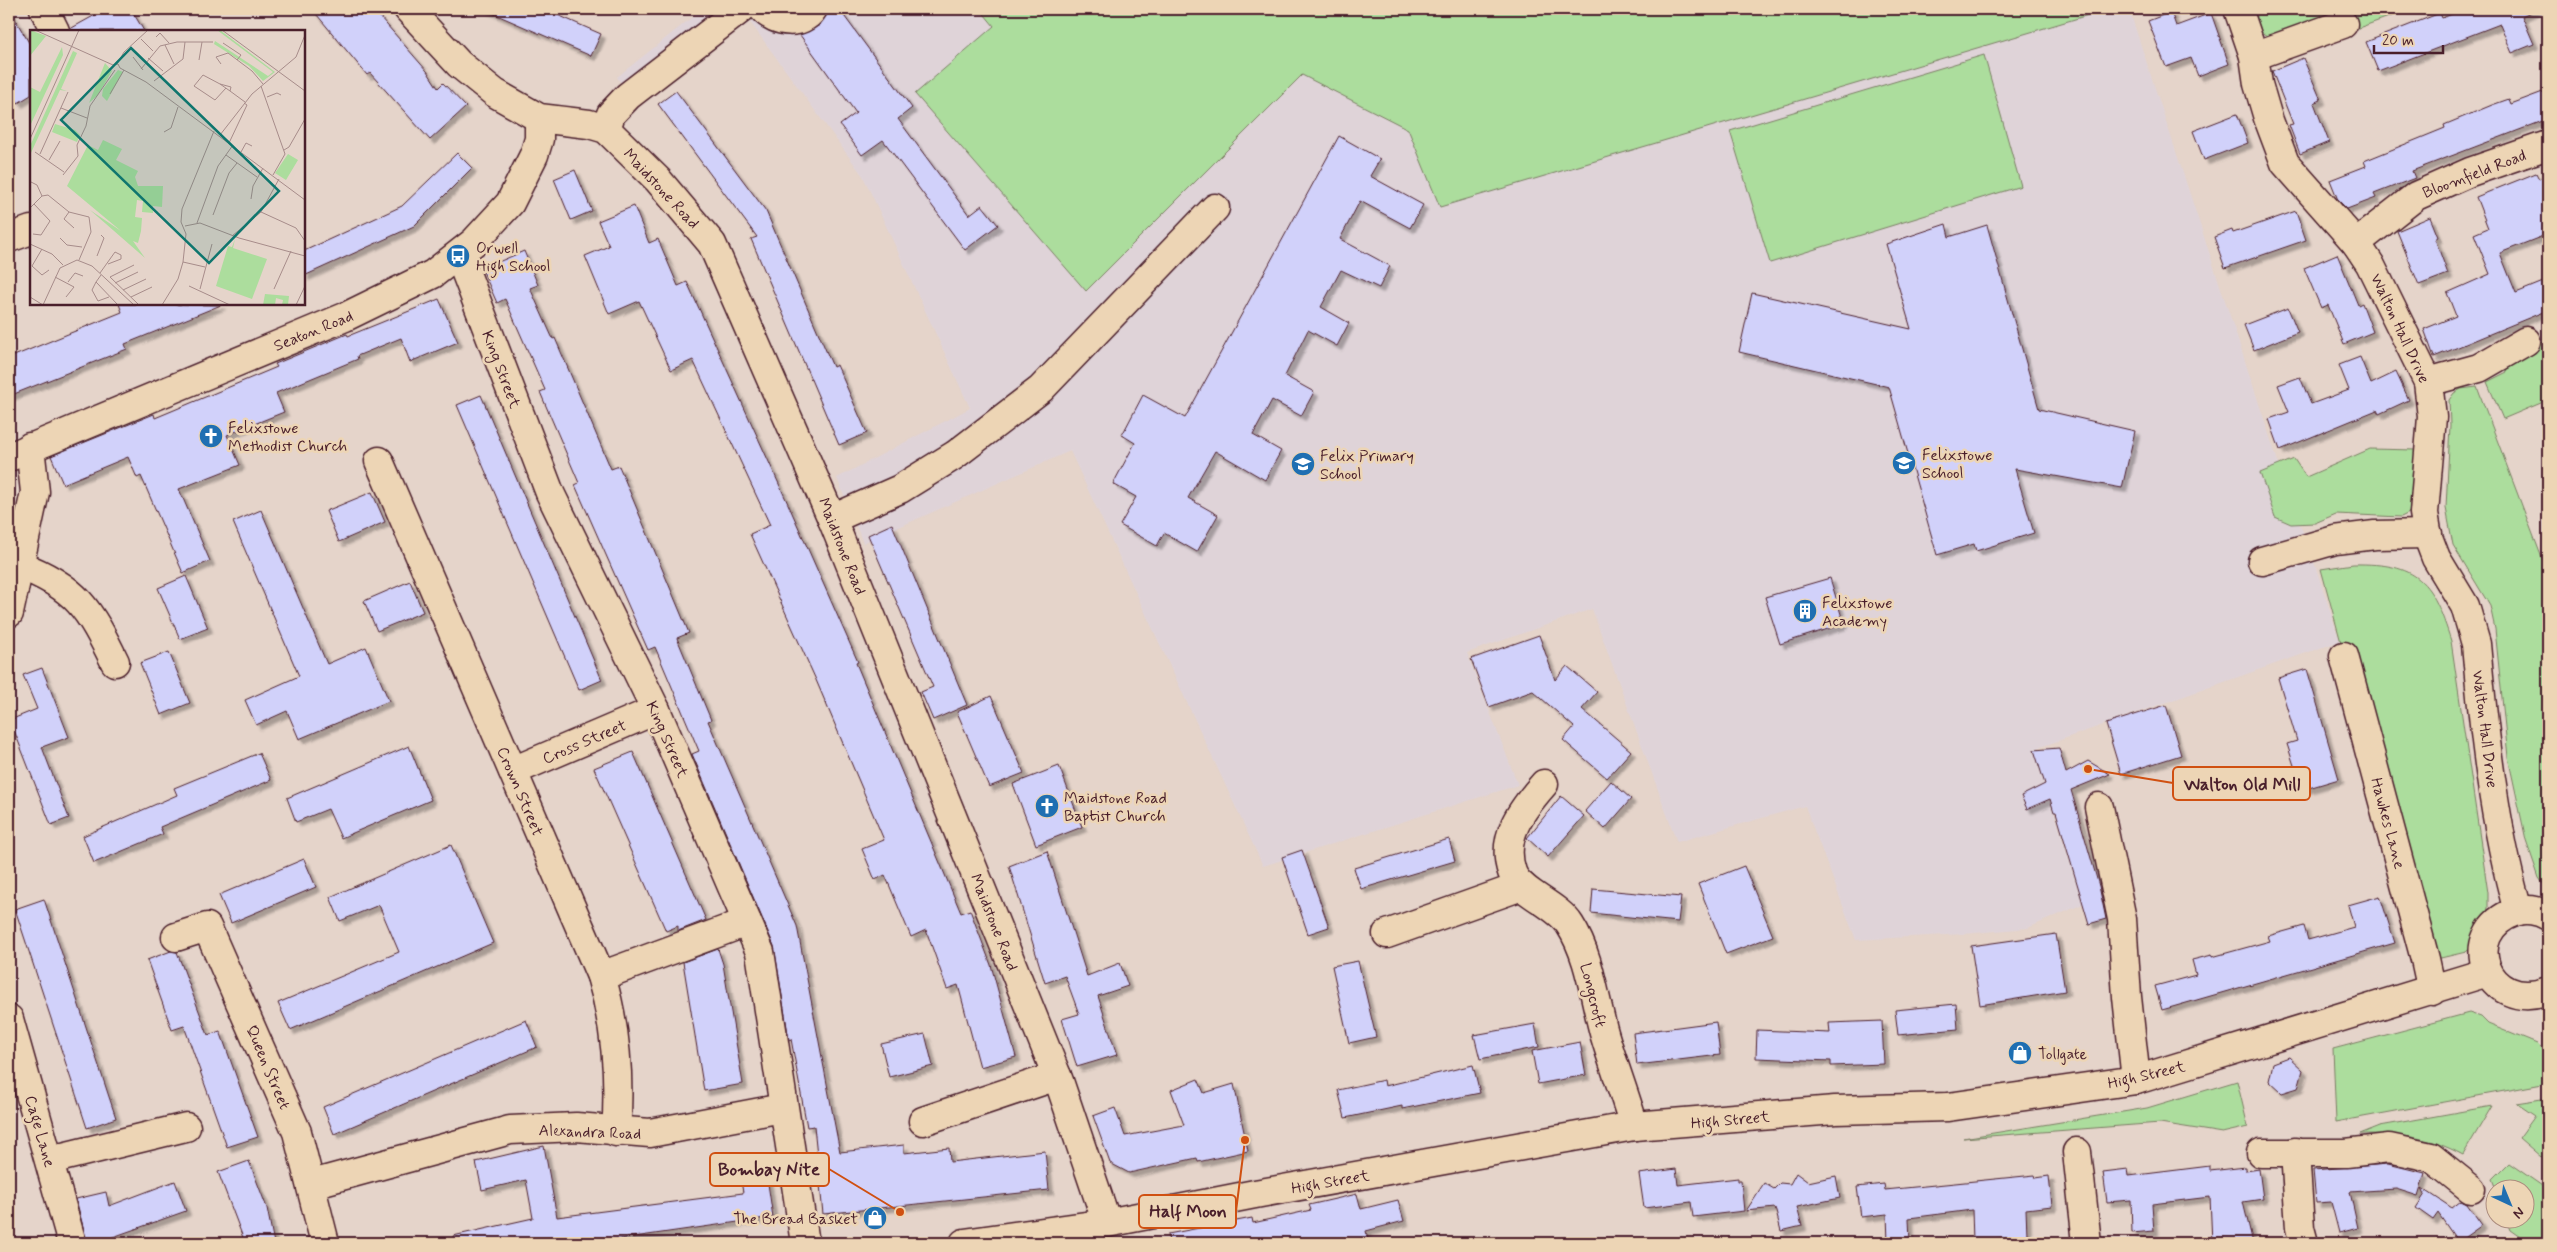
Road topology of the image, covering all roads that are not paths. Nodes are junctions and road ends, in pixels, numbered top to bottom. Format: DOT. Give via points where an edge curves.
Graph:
graph roads {
  1 [pos="44,9"];
  2 [pos="408,9"];
  3 [pos="742,9"];
  4 [pos="763,9"];
  5 [pos="813,9"];
  6 [pos="2238,9"];
  7 [pos="2343,24"];
  8 [pos="54,30"];
  9 [pos="2254,56"];
  10 [pos="539,118"];
  11 [pos="606,129"];
  12 [pos="2548,145"];
  13 [pos="1215,208"];
  14 [pos="30,230"];
  15 [pos="9,238"];
  16 [pos="2356,243"];
  17 [pos="459,256"];
  18 [pos="2526,341"];
  19 [pos="2428,382"];
  20 [pos="19,452"];
  21 [pos="379,461"];
  22 [pos="832,518"];
  23 [pos="2428,534"];
  24 [pos="2262,561"];
  25 [pos="19,565"];
  26 [pos="9,613"];
  27 [pos="2344,656"];
  28 [pos="114,662"];
  29 [pos="656,710"];
  30 [pos="513,771"];
  31 [pos="1544,784"];
  32 [pos="2099,807"];
  33 [pos="1522,886"];
  34 [pos="2518,911"];
  35 [pos="2548,916"];
  36 [pos="747,922"];
  37 [pos="1387,934"];
  38 [pos="176,937"];
  39 [pos="2488,972"];
  40 [pos="601,976"];
  41 [pos="2432,991"];
  42 [pos="2548,991"];
  43 [pos="9,1019"];
  44 [pos="1057,1076"];
  45 [pos="2136,1080"];
  46 [pos="782,1108"];
  47 [pos="923,1121"];
  48 [pos="1634,1126"];
  49 [pos="186,1127"];
  50 [pos="616,1132"];
  51 [pos="2077,1152"];
  52 [pos="2295,1152"];
  53 [pos="2260,1153"];
  54 [pos="50,1160"];
  55 [pos="312,1184"];
  56 [pos="2470,1189"];
  57 [pos="1107,1223"];
  58 [pos="1007,1241"];
  59 [pos="72,1243"];
  60 [pos="325,1243"];
  61 [pos="805,1243"];
  62 [pos="964,1243"];
  63 [pos="2087,1243"];
  64 [pos="2304,1243"];
  1 -- 8 [label="street"];
  2 -- 10 [label="street" via="459,64 495,94"];
  3 -- 11 [label="street" via="628,96 611,114"];
  4 -- 5 [label="street" via="779,20 796,20"];
  6 -- 9 [label="street, Walton Hall Drive"];
  7 -- 9 [label="street"];
  9 -- 16 [label="street, Walton Hall Drive" via="2265,109 2285,163"];
  10 -- 11 [label="street"];
  10 -- 17 [label="street, Seaton Road" via="539,139 519,189 487,230"];
  11 -- 22 [label="street, Maidstone Road" via="658,180 712,244"];
  12 -- 16 [label="street, Bloomfield Road" via="2470,172 2416,196"];
  13 -- 22 [label="street" via="1041,389 955,455 916,480"];
  14 -- 15 [label="street"];
  16 -- 19 [label="street, Walton Hall Drive" via="2370,264"];
  17 -- 20 [label="street, Seaton Road" via="416,284 344,317"];
  17 -- 29 [label="street, King Street" via="550,493"];
  18 -- 19 [label="street" via="2479,368"];
  19 -- 23 [label="street, Walton Hall Drive" via="2432,417 2424,513"];
  20 -- 25 [label="street" via="35,492"];
  21 -- 30 [label="street, Crown Street"];
  22 -- 44 [label="street, Maidstone Road"];
  23 -- 24 [label="street" via="2335,540"];
  23 -- 34 [label="street, Walton Hall Drive" via="2436,558 2458,591 2476,644 2486,745 2501,845"];
  25 -- 26 [label="street"];
  25 -- 28 [label="street" via="44,574 79,600 97,625"];
  27 -- 41 [label="street, Hawkes Lane"];
  29 -- 30 [label="street, Cross Street"];
  29 -- 36 [label="street, King Street"];
  30 -- 40 [label="street, Crown Street"];
  31 -- 33 [label="street" via="1525,805 1513,826 1509,854 1512,873"];
  32 -- 45 [label="street" via="2122,919"];
  33 -- 37 [label="street"];
  33 -- 48 [label="street, Longcroft" via="1545,900 1569,923 1583,948 1604,1034"];
  34 -- 35 [label="street" via="2531,910"];
  34 -- 39 [label="street" via="2506,915 2488,934 2484,959"];
  36 -- 40 [label="street"];
  36 -- 46 [label="street, King Street" via="760,952"];
  38 -- 55 [label="street, Queen Street" via="206,927 297,1132"];
  39 -- 41 [label="street, High Street"];
  39 -- 42 [label="street" via="2507,992 2535,996"];
  40 -- 50 [label="street, Crown Street" via="616,1055"];
  41 -- 45 [label="street, High Street"];
  43 -- 54 [label="street, Cage Lane"];
  44 -- 47 [label="street"];
  44 -- 57 [label="street, Maidstone Road"];
  45 -- 48 [label="street, High Street" via="1948,1107 1836,1110"];
  46 -- 50 [label="street, Alexandra Road" via="650,1133"];
  46 -- 61 [label="street, King Street"];
  48 -- 57 [label="street, High Street"];
  49 -- 54 [label="street"];
  50 -- 55 [label="street, Alexandra Road" via="576,1127 510,1130"];
  51 -- 63 [label="street"];
  52 -- 53 [label="street"];
  52 -- 56 [label="street" via="2346,1153 2389,1148 2431,1157"];
  52 -- 64 [label="street" via="2300,1228"];
  54 -- 59 [label="street, Cage Lane"];
  55 -- 60 [label="street, Queen Street"];
  57 -- 58 [label="street, High Street"];
  58 -- 62 [label="street, High Street"];
}
